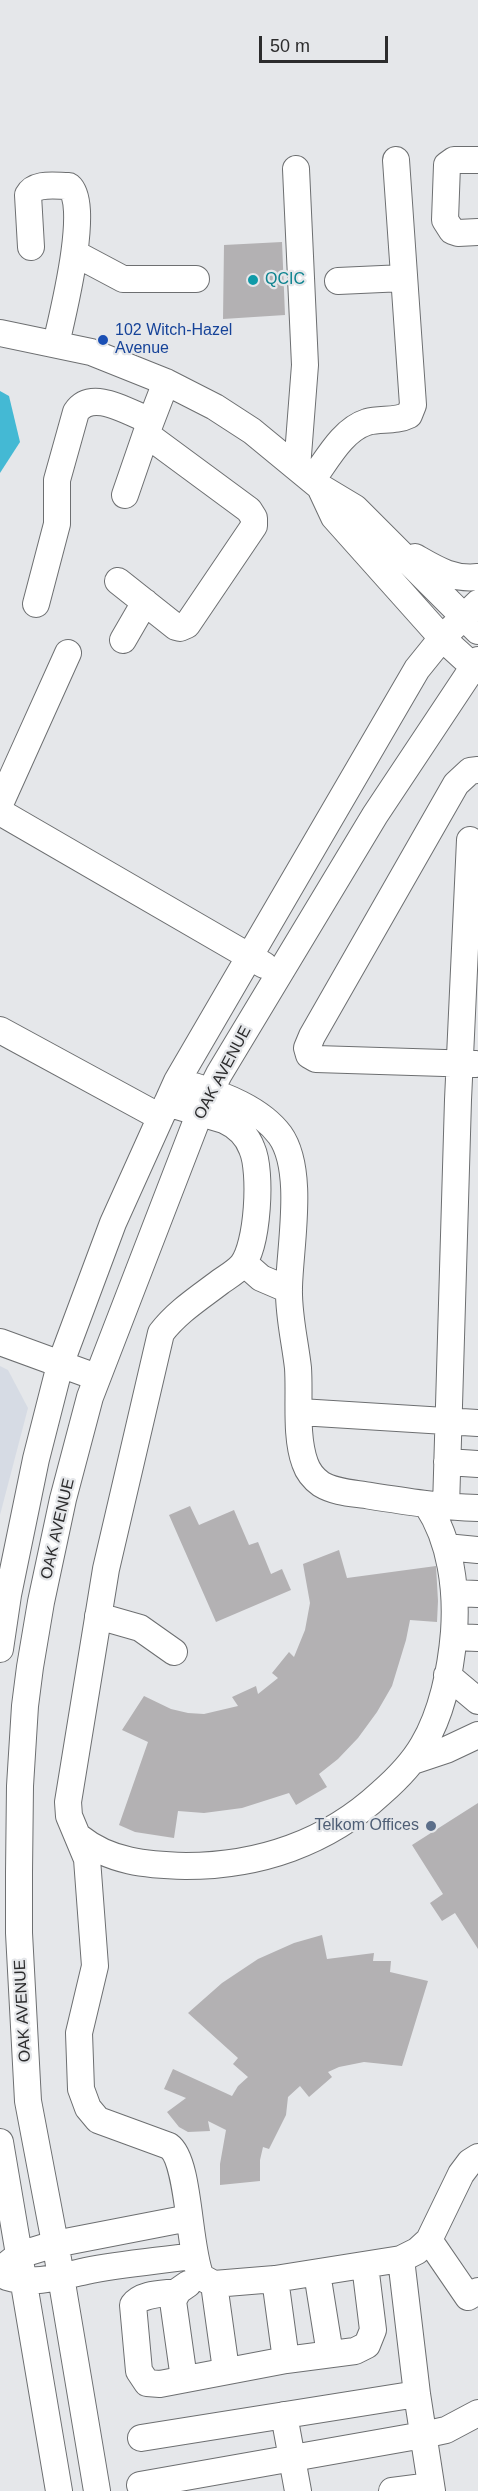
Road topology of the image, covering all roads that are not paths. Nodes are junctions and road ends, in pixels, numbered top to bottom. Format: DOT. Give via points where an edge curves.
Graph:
graph roads {
  1 [pos="396,160"];
  2 [pos="478,160"];
  3 [pos="296,169"];
  4 [pos="478,232"];
  5 [pos="31,247"];
  6 [pos="75,254"];
  7 [pos="404,278"];
  8 [pos="196,279"];
  9 [pos="338,281"];
  10 [pos="0,333"];
  11 [pos="56,345"];
  12 [pos="166,382"];
  13 [pos="148,428"];
  14 [pos="310,478"];
  15 [pos="125,495"];
  16 [pos="387,540"];
  17 [pos="478,577"];
  18 [pos="118,581"];
  19 [pos="145,602"];
  20 [pos="36,604"];
  21 [pos="473,616"];
  22 [pos="442,638"];
  23 [pos="123,640"];
  24 [pos="68,653"];
  25 [pos="477,666"];
  26 [pos="478,771"];
  27 [pos="344,792"];
  28 [pos="0,804"];
  29 [pos="378,811"];
  30 [pos="0,812"];
  31 [pos="430,832"];
  32 [pos="474,841"];
  33 [pos="249,956"];
  34 [pos="279,974"];
  35 [pos="472,974"];
  36 [pos="0,1030"];
  37 [pos="469,1064"];
  38 [pos="168,1100"];
  39 [pos="468,1101"];
  40 [pos="205,1102"];
  41 [pos="244,1263"];
  42 [pos="289,1290"];
  43 [pos="0,1342"];
  44 [pos="60,1365"];
  45 [pos="96,1377"];
  46 [pos="300,1412"];
  47 [pos="448,1422"];
  48 [pos="478,1423"];
  49 [pos="447,1462"];
  50 [pos="478,1464"];
  51 [pos="436,1506"];
  52 [pos="478,1508"];
  53 [pos="446,1548"];
  54 [pos="478,1550"];
  55 [pos="466,1593"];
  56 [pos="4,1595"];
  57 [pos="41,1602"];
  58 [pos="98,1616"];
  59 [pos="466,1637"];
  60 [pos="0,1649"];
  61 [pos="174,1652"];
  62 [pos="447,1675"];
  63 [pos="478,1701"];
  64 [pos="478,1735"];
  65 [pos="412,1761"];
  66 [pos="10,1817"];
  67 [pos="79,1837"];
  68 [pos="0,2142"];
  69 [pos="478,2157"];
  70 [pos="189,2217"];
  71 [pos="429,2240"];
  72 [pos="55,2244"];
  73 [pos="401,2259"];
  74 [pos="9,2263"];
  75 [pos="365,2265"];
  76 [pos="202,2272"];
  77 [pos="317,2273"];
  78 [pos="61,2278"];
  79 [pos="275,2278"];
  80 [pos="11,2279"];
  81 [pos="177,2292"];
  82 [pos="475,2300"];
  83 [pos="330,2354"];
  84 [pos="286,2360"];
  85 [pos="226,2370"];
  86 [pos="184,2379"];
  87 [pos="417,2394"];
  88 [pos="478,2413"];
  89 [pos="284,2415"];
  90 [pos="423,2436"];
  91 [pos="141,2438"];
  92 [pos="292,2459"];
  93 [pos="140,2485"];
  94 [pos="431,2488"];
  95 [pos="59,2491"];
  96 [pos="97,2491"];
  97 [pos="298,2491"];
  98 [pos="392,2491"];
  1 -- 7 [label="street"];
  2 -- 4 [label="street" via="454,160 447,165 445,220 452,231"];
  3 -- 14 [label="street"];
  5 -- 6 [label="street" via="30,190 69,186 75,196"];
  6 -- 8 [label="street" via="123,279"];
  6 -- 11 [label="street"];
  7 -- 9 [label="street"];
  7 -- 14 [label="street" via="413,405 409,415 357,426"];
  10 -- 11 [label="street"];
  11 -- 12 [label="street" via="91,352"];
  12 -- 13 [label="street"];
  12 -- 14 [label="street" via="252,431"];
  13 -- 15 [label="street"];
  13 -- 19 [label="street" via="249,510 254,526 187,626 176,627"];
  13 -- 20 [label="street" via="99,401 89,400 76,412 57,480 57,524"];
  14 -- 16 [label="street" via="355,508"];
  14 -- 22 [label="street" via="334,517"];
  16 -- 17 [label="street" via="438,571"];
  16 -- 21 [label="street"];
  18 -- 19 [label="street"];
  19 -- 23 [label="street"];
  21 -- 22 [label="street, OAK AVENUE"];
  22 -- 25 [label="street"];
  22 -- 27 [label="street, OAK AVENUE" via="417,669"];
  24 -- 28 [label="street"];
  25 -- 29 [label="street, OAK AVENUE"];
  26 -- 31 [label="street" via="470,771 456,784"];
  27 -- 29 [label="street"];
  27 -- 33 [label="street, OAK AVENUE"];
  29 -- 34 [label="street, OAK AVENUE"];
  30 -- 33 [label="street"];
  31 -- 32 [label="street"];
  31 -- 37 [label="street" via="312,1035 307,1052 316,1059"];
  32 -- 35 [label="street"];
  33 -- 34 [label="street"];
  33 -- 38 [label="street, OAK AVENUE"];
  34 -- 40 [label="street, OAK AVENUE"];
  35 -- 37 [label="street"];
  36 -- 38 [label="street"];
  37 -- 39 [label="street"];
  38 -- 40 [label="street"];
  38 -- 44 [label="street, OAK AVENUE" via="113,1223"];
  39 -- 47 [label="street"];
  40 -- 41 [label="street" via="247,1139 256,1160 254,1229"];
  40 -- 42 [label="street" via="239,1104 263,1118 285,1143 294,1197"];
  40 -- 45 [label="street, OAK AVENUE"];
  41 -- 42 [label="street" via="261,1278"];
  41 -- 58 [label="street" via="185,1308 161,1333 128,1465"];
  42 -- 46 [label="street"];
  43 -- 44 [label="street"];
  44 -- 45 [label="street"];
  44 -- 56 [label="street, OAK AVENUE"];
  45 -- 57 [label="street, OAK AVENUE" via="63,1499"];
  46 -- 47 [label="street"];
  46 -- 51 [label="street" via="305,1463 322,1485"];
  47 -- 48 [label="street"];
  47 -- 49 [label="street"];
  49 -- 50 [label="street"];
  49 -- 51 [label="street"];
  51 -- 52 [label="street"];
  51 -- 53 [label="street"];
  53 -- 54 [label="street"];
  53 -- 55 [label="street"];
  55 -- 59 [label="street"];
  56 -- 57 [label="street"];
  56 -- 60 [label="street, OAK AVENUE"];
  57 -- 66 [label="street, OAK AVENUE"];
  58 -- 61 [label="street" via="140,1628"];
  58 -- 67 [label="street" via="69,1793 69,1816"];
  59 -- 62 [label="street"];
  62 -- 63 [label="street"];
  62 -- 65 [label="street" via="432,1727"];
  64 -- 65 [label="street"];
  65 -- 67 [label="street" via="361,1812 328,1832 258,1860 157,1865 110,1856"];
  66 -- 72 [label="street, OAK AVENUE" via="28,2101"];
  67 -- 70 [label="street" via="89,1870 95,1966 80,2033 81,2089 98,2120 173,2148 180,2162"];
  68 -- 74 [label="street"];
  69 -- 71 [label="street" via="460,2174"];
  70 -- 72 [label="street"];
  70 -- 76 [label="street"];
  71 -- 73 [label="street"];
  71 -- 82 [label="street"];
  72 -- 74 [label="street"];
  72 -- 78 [label="street, OAK AVENUE"];
  73 -- 75 [label="street"];
  73 -- 87 [label="street"];
  74 -- 80 [label="street"];
  75 -- 77 [label="street"];
  75 -- 83 [label="street" via="372,2336 367,2345 355,2351"];
  76 -- 78 [label="street" via="86,2271"];
  76 -- 79 [label="street"];
  76 -- 81 [label="street"];
  76 -- 85 [label="street"];
  77 -- 79 [label="street"];
  77 -- 83 [label="street"];
  78 -- 80 [label="street"];
  78 -- 96 [label="street, OAK AVENUE"];
  79 -- 84 [label="street"];
  80 -- 95 [label="street"];
  81 -- 86 [label="street" via="173,2301"];
  81 -- 86 [label="street" via="138,2299 132,2308 141,2377 147,2383 160,2384"];
  83 -- 84 [label="street"];
  84 -- 85 [label="street"];
  85 -- 86 [label="street"];
  87 -- 89 [label="street"];
  87 -- 90 [label="street"];
  88 -- 90 [label="street" via="446,2430"];
  89 -- 91 [label="street"];
  89 -- 92 [label="street"];
  90 -- 92 [label="street"];
  90 -- 94 [label="street"];
  92 -- 93 [label="street"];
  92 -- 97 [label="street"];
  94 -- 98 [label="street"];
}
